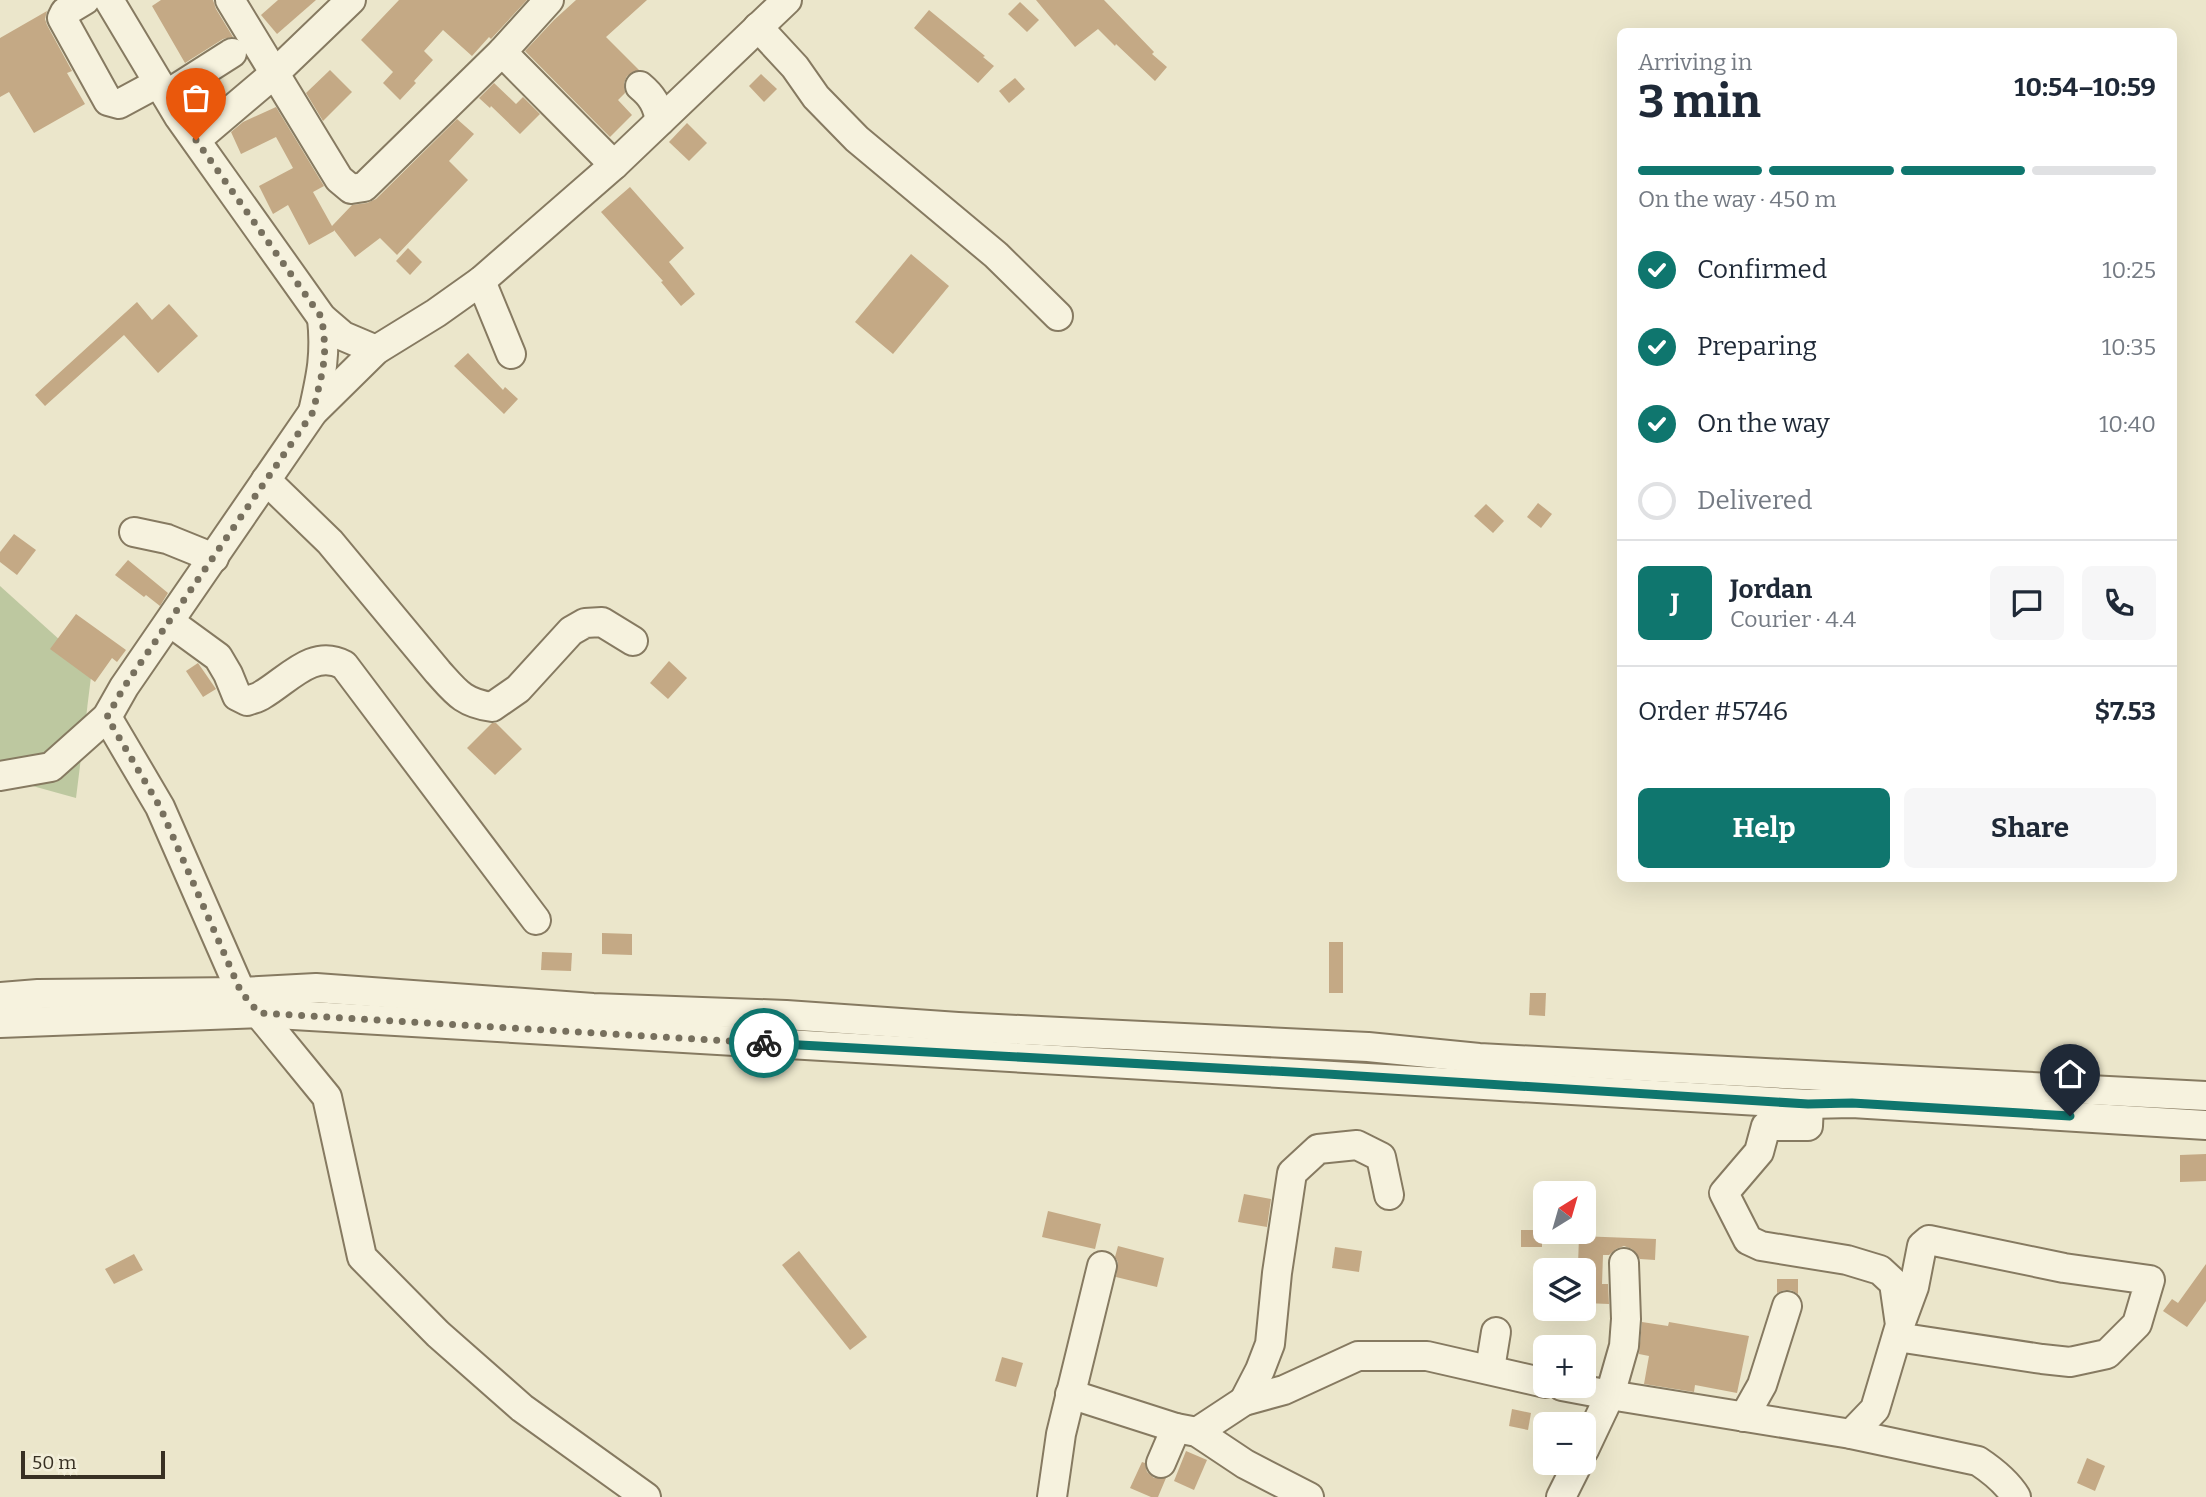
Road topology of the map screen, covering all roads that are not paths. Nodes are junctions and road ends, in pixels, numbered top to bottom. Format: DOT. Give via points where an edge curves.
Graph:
graph roads {
  1 [pos="85,0"];
  2 [pos="109,0"];
  3 [pos="230,0"];
  4 [pos="351,0"];
  5 [pos="549,0"];
  6 [pos="787,0"];
  7 [pos="758,27"];
  8 [pos="232,52"];
  9 [pos="502,52"];
  10 [pos="275,73"];
  11 [pos="640,86"];
  12 [pos="162,89"];
  13 [pos="660,121"];
  14 [pos="196,140"];
  15 [pos="614,165"];
  16 [pos="481,281"];
  17 [pos="1058,316"];
  18 [pos="322,318"];
  19 [pos="376,350"];
  20 [pos="511,355"];
  21 [pos="313,412"];
  22 [pos="266,480"];
  23 [pos="134,532"];
  24 [pos="214,558"];
  25 [pos="170,622"];
  26 [pos="633,641"];
  27 [pos="107,717"];
  28 [pos="0,776"];
  29 [pos="536,920"];
  30 [pos="241,992"];
  31 [pos="0,997"];
  32 [pos="259,1013"];
  33 [pos="0,1023"];
  34 [pos="2206,1096"];
  35 [pos="1808,1104"];
  36 [pos="2206,1125"];
  37 [pos="1389,1195"];
  38 [pos="1624,1262"];
  39 [pos="1102,1266"];
  40 [pos="1787,1306"];
  41 [pos="1898,1331"];
  42 [pos="1496,1332"];
  43 [pos="1490,1369"];
  44 [pos="1533,1380"];
  45 [pos="1596,1392"];
  46 [pos="1070,1394"];
  47 [pos="1610,1395"];
  48 [pos="1244,1401"];
  49 [pos="1744,1417"];
  50 [pos="1596,1425"];
  51 [pos="1186,1430"];
  52 [pos="1851,1434"];
  53 [pos="1161,1463"];
  54 [pos="1572,1475"];
  55 [pos="646,1497"];
  56 [pos="1052,1497"];
  57 [pos="1310,1497"];
  58 [pos="1561,1497"];
  59 [pos="2016,1497"];
  1 -- 12 [label="street" via="62,18 108,100 119,104"];
  2 -- 12 [label="street"];
  3 -- 10 [label="street"];
  4 -- 10 [label="street"];
  5 -- 9 [label="street"];
  6 -- 7 [label="street"];
  7 -- 13 [label="street"];
  7 -- 17 [label="street" via="858,139 996,255"];
  8 -- 12 [label="street"];
  9 -- 10 [label="street" via="364,187 351,189 339,179"];
  9 -- 15 [label="street"];
  10 -- 14 [label="street"];
  11 -- 13 [label="street" via="651,95"];
  12 -- 14 [label="street"];
  13 -- 15 [label="street"];
  14 -- 18 [label="street"];
  15 -- 16 [label="street"];
  16 -- 19 [label="street"];
  16 -- 20 [label="street"];
  18 -- 19 [label="street" via="343,337"];
  18 -- 21 [label="street" via="323,369"];
  19 -- 21 [label="street"];
  21 -- 22 [label="street"];
  22 -- 24 [label="street"];
  22 -- 26 [label="street" via="330,542 438,672 474,705 492,707 518,689 571,631 585,623 602,622"];
  23 -- 24 [label="street" via="167,539"];
  24 -- 25 [label="street"];
  25 -- 27 [label="street"];
  25 -- 29 [label="street" via="218,657 237,696 247,701 320,659 344,665"];
  27 -- 28 [label="street" via="51,766"];
  27 -- 30 [label="street" via="160,807"];
  30 -- 31 [label="street"];
  30 -- 32 [label="street"];
  30 -- 34 [label="street" via="316,988 593,1008 786,1015"];
  32 -- 33 [label="street"];
  32 -- 35 [label="street"];
  32 -- 55 [label="street" via="327,1097 362,1256 438,1334 522,1408"];
  35 -- 36 [label="street"];
  35 -- 41 [label="street" via="1808,1126 1766,1126 1759,1152 1724,1193 1748,1240 1880,1270 1894,1283"];
  37 -- 48 [label="street" via="1381,1157 1357,1144 1318,1149 1292,1173 1270,1344"];
  38 -- 47 [label="street" via="1624,1346"];
  39 -- 46 [label="street"];
  40 -- 49 [label="street" via="1762,1385"];
  41 -- 41 [label="street" via="2070,1362 2107,1354 2137,1324 2150,1280 2064,1268 1929,1240 1922,1246"];
  41 -- 52 [label="street" via="1875,1409"];
  42 -- 43 [label="street"];
  43 -- 44 [label="street"];
  43 -- 48 [label="street" via="1427,1356 1358,1356 1284,1390"];
  45 -- 47 [label="street"];
  46 -- 51 [label="street"];
  46 -- 56 [label="street"];
  47 -- 49 [label="street"];
  47 -- 50 [label="street"];
  48 -- 51 [label="street"];
  49 -- 52 [label="street"];
  51 -- 53 [label="street"];
  51 -- 57 [label="street"];
  52 -- 59 [label="street" via="1978,1461"];
  54 -- 58 [label="street"];
}
